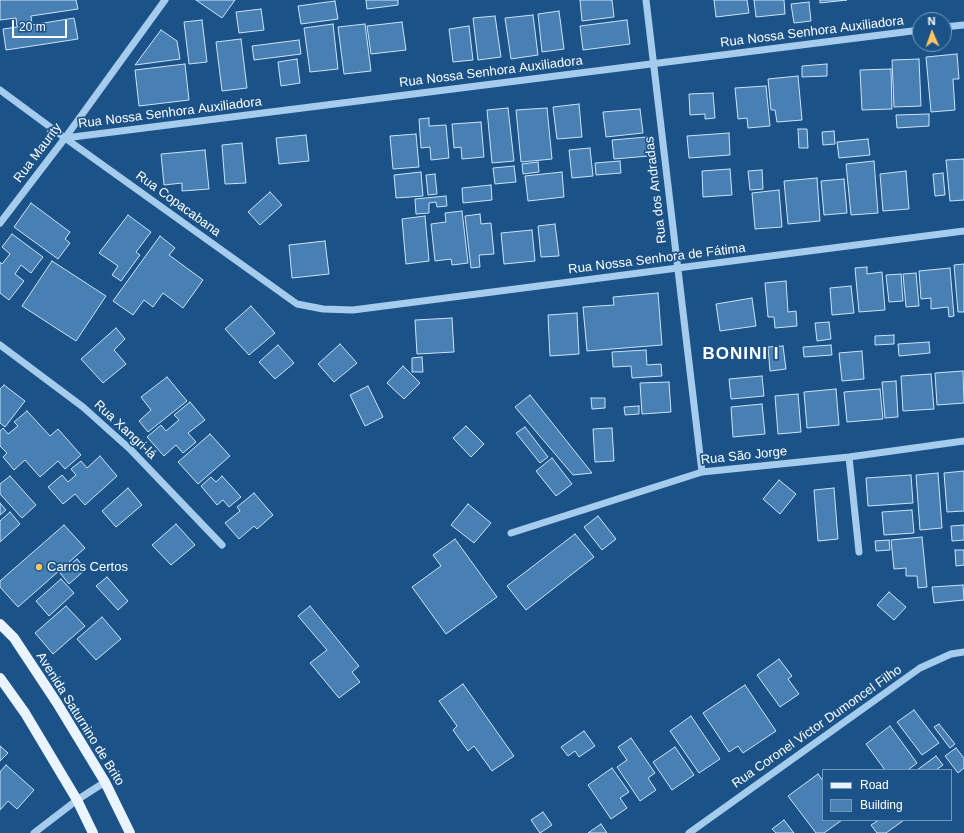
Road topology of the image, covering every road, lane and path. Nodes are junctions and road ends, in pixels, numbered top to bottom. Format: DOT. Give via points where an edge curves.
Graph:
graph roads {
  1 [pos="165,0"];
  2 [pos="646,0"];
  3 [pos="964,25"];
  4 [pos="952,26"];
  5 [pos="912,31"];
  6 [pos="653,64"];
  7 [pos="0,90"];
  8 [pos="65,138"];
  9 [pos="0,223"];
  10 [pos="964,232"];
  11 [pos="678,269"];
  12 [pos="353,310"];
  13 [pos="0,345"];
  14 [pos="964,441"];
  15 [pos="849,457"];
  16 [pos="702,472"];
  17 [pos="511,533"];
  18 [pos="222,545"];
  19 [pos="859,552"];
  20 [pos="0,624"];
  21 [pos="964,652"];
  22 [pos="0,678"];
  23 [pos="105,782"];
  24 [pos="77,800"];
  25 [pos="34,833"];
  26 [pos="93,833"];
  27 [pos="130,833"];
  28 [pos="689,833"];
  1 -- 8 [label="street, Rua Maurity"];
  2 -- 6 [label="street, Rua dos Andradas"];
  3 -- 4 [label="street"];
  5 -- 6 [label="street, Rua Nossa Senhora Auxiliadora"];
  6 -- 8 [label="street, Rua Nossa Senhora Auxiliadora"];
  6 -- 11 [label="street, Rua dos Andradas"];
  7 -- 8 [label="street, Rua Copacabana"];
  8 -- 9 [label="street, Rua Maurity"];
  8 -- 12 [label="street, Rua Copacabana" via="297,304 323,309"];
  10 -- 11 [label="street, Rua Nossa Senhora de Fátima"];
  11 -- 12 [label="street, Rua Nossa Senhora de Fátima"];
  11 -- 16 [label="street, Rua dos Andradas"];
  13 -- 18 [label="street, Rua Xangri-lá" via="83,407 131,450"];
  14 -- 15 [label="street, Rua São Jorge"];
  15 -- 16 [label="street, Rua São Jorge"];
  15 -- 19 [label="street"];
  16 -- 17 [label="street, Rua São Jorge"];
  20 -- 23 [label="main road, Avenida Saturnino de Brito" via="14,638"];
  21 -- 28 [label="street, Rua Coronel Victor Dumoncel Filho" via="951,654 920,668"];
  22 -- 24 [label="main road" via="25,713"];
  23 -- 24 [label="street"];
  23 -- 27 [label="main road, Avenida Saturnino de Brito"];
  24 -- 25 [label="street"];
  24 -- 26 [label="main road"];
}
